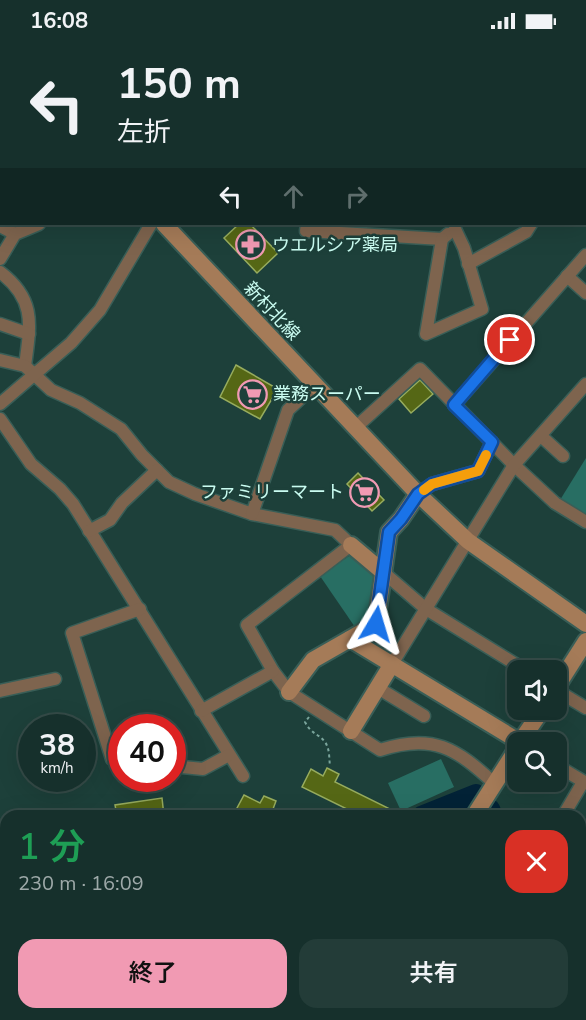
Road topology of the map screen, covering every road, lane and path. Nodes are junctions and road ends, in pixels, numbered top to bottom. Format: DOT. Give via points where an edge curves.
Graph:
graph roads {
  1 [pos="37,225"];
  2 [pos="150,225"];
  3 [pos="165,225"];
  4 [pos="307,225"];
  5 [pos="412,225"];
  6 [pos="530,225"];
  7 [pos="0,226"];
  8 [pos="457,226"];
  9 [pos="360,229"];
  10 [pos="15,234"];
  11 [pos="411,237"];
  12 [pos="442,239"];
  13 [pos="586,255"];
  14 [pos="0,259"];
  15 [pos="468,264"];
  16 [pos="0,272"];
  17 [pos="567,276"];
  18 [pos="586,293"];
  19 [pos="0,324"];
  20 [pos="29,334"];
  21 [pos="0,360"];
  22 [pos="30,370"];
  23 [pos="586,384"];
  24 [pos="315,385"];
  25 [pos="0,404"];
  26 [pos="454,405"];
  27 [pos="0,419"];
  28 [pos="354,427"];
  29 [pos="541,436"];
  30 [pos="492,442"];
  31 [pos="563,456"];
  32 [pos="514,465"];
  33 [pos="157,470"];
  34 [pos="418,494"];
  35 [pos="252,514"];
  36 [pos="586,522"];
  37 [pos="88,531"];
  38 [pos="468,541"];
  39 [pos="351,545"];
  40 [pos="382,572"];
  41 [pos="140,609"];
  42 [pos="426,609"];
  43 [pos="586,624"];
  44 [pos="350,639"];
  45 [pos="586,641"];
  46 [pos="509,660"];
  47 [pos="392,664"];
  48 [pos="273,671"];
  49 [pos="567,671"];
  50 [pos="55,679"];
  51 [pos="378,688"];
  52 [pos="0,691"];
  53 [pos="289,692"];
  54 [pos="567,696"];
  55 [pos="310,705"];
  56 [pos="586,708"];
  57 [pos="201,711"];
  58 [pos="424,716"];
  59 [pos="351,731"];
  60 [pos="507,734"];
  61 [pos="108,746"];
  62 [pos="229,755"];
  63 [pos="507,764"];
  64 [pos="330,766"];
  65 [pos="186,767"];
  66 [pos="567,771"];
  67 [pos="243,776"];
  68 [pos="585,782"];
  69 [pos="483,802"];
  70 [pos="567,810"];
  1 -- 10 [label="street"];
  2 -- 22 [label="street" via="100,310 71,343"];
  3 -- 24 [label="street, 新村北線"];
  4 -- 9 [label="street" via="306,231"];
  5 -- 11 [label="street"];
  6 -- 15 [label="street" via="526,232"];
  7 -- 10 [label="street"];
  8 -- 12 [label="street"];
  8 -- 15 [label="street"];
  9 -- 11 [label="street"];
  10 -- 14 [label="street"];
  11 -- 12 [label="street"];
  12 -- 15 [label="street" via="426,334 482,309"];
  13 -- 17 [label="street"];
  16 -- 20 [label="street" via="24,297"];
  17 -- 18 [label="street"];
  17 -- 26 [label="street"];
  19 -- 20 [label="street"];
  20 -- 22 [label="street"];
  21 -- 22 [label="street"];
  22 -- 25 [label="street"];
  22 -- 33 [label="street" via="51,390 121,429"];
  23 -- 29 [label="street"];
  24 -- 28 [label="street, 新村北線"];
  24 -- 35 [label="street" via="288,410"];
  26 -- 28 [label="street" via="420,369"];
  26 -- 30 [label="street"];
  27 -- 37 [label="street" via="31,464 73,504"];
  28 -- 34 [label="street, 新村北線"];
  29 -- 31 [label="street"];
  29 -- 32 [label="street"];
  30 -- 32 [label="street"];
  30 -- 34 [label="street" via="478,471 432,484"];
  32 -- 36 [label="street" via="555,503"];
  32 -- 38 [label="street"];
  33 -- 35 [label="street" via="169,482"];
  33 -- 37 [label="street" via="110,520"];
  34 -- 38 [label="street, 新村北線"];
  34 -- 40 [label="street" via="389,532"];
  35 -- 39 [label="street" via="335,530"];
  37 -- 41 [label="street"];
  38 -- 42 [label="street"];
  38 -- 43 [label="street, 新村北線"];
  39 -- 40 [label="street"];
  39 -- 48 [label="street" via="247,625"];
  40 -- 42 [label="street"];
  40 -- 44 [label="street" via="376,624"];
  41 -- 57 [label="street"];
  41 -- 61 [label="street" via="72,633"];
  42 -- 46 [label="street"];
  42 -- 47 [label="street"];
  44 -- 47 [label="street"];
  44 -- 53 [label="street" via="313,660"];
  45 -- 49 [label="street"];
  47 -- 51 [label="street"];
  47 -- 60 [label="street"];
  48 -- 53 [label="street"];
  48 -- 57 [label="street"];
  50 -- 52 [label="street"];
  51 -- 58 [label="street"];
  51 -- 59 [label="street"];
  53 -- 55 [label="street"];
  54 -- 56 [label="street"];
  55 -- 59 [label="street"];
  55 -- 64 [label="path" via="305,722 310,732 325,741"];
  57 -- 62 [label="street"];
  59 -- 69 [label="street" via="380,750 419,742 469,759"];
  62 -- 65 [label="street" via="203,769"];
  62 -- 67 [label="street"];
  63 -- 69 [label="street"];
  66 -- 68 [label="street"];
  68 -- 70 [label="street"];
}
